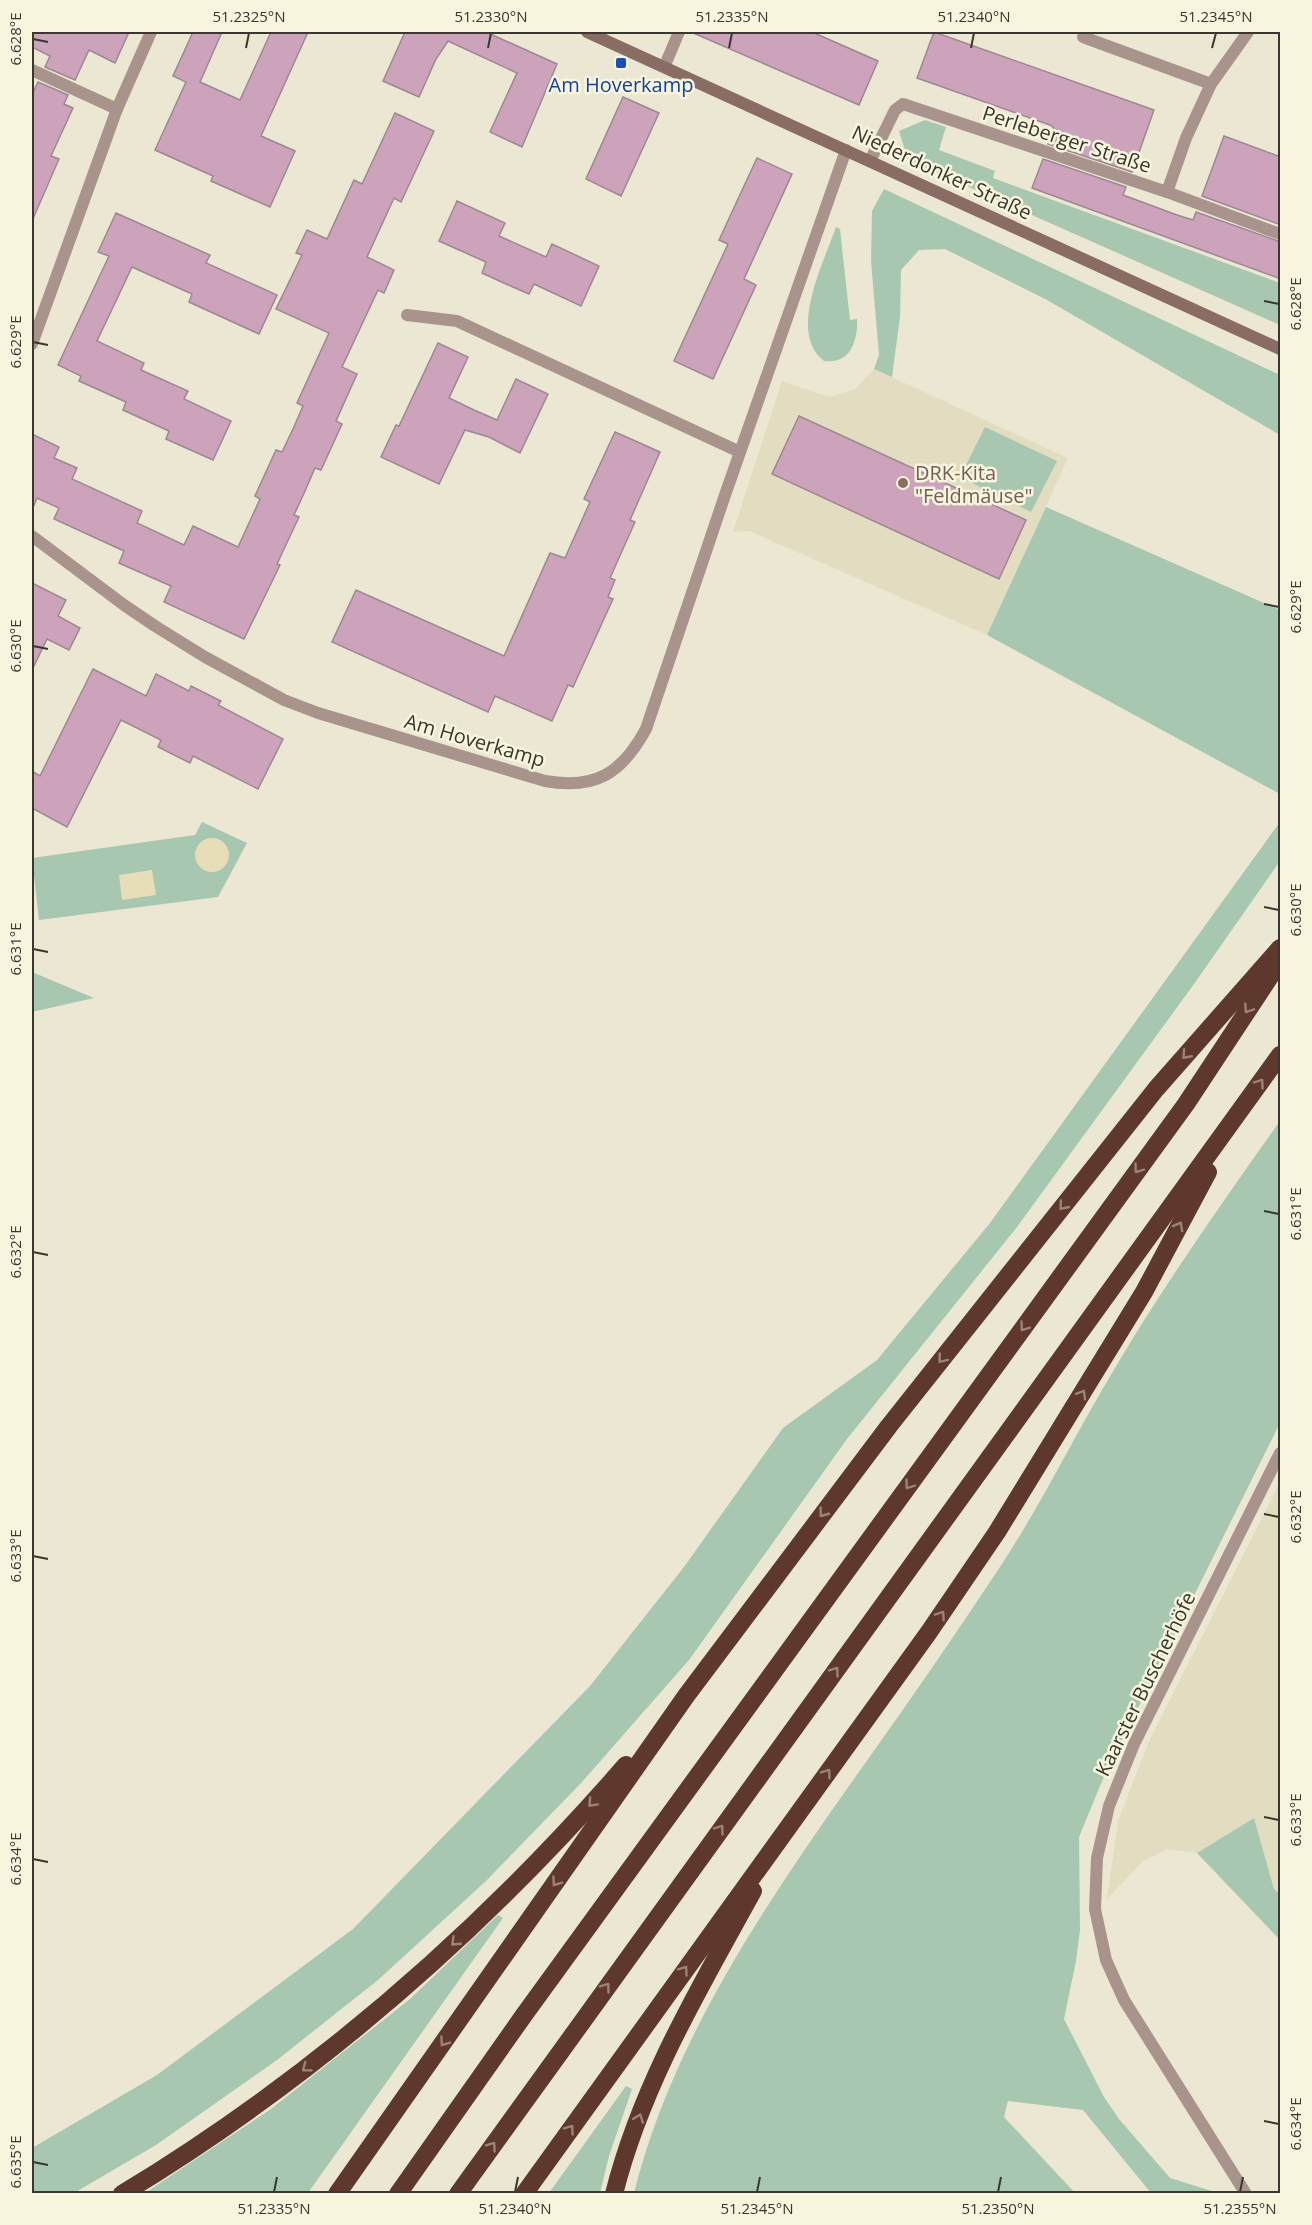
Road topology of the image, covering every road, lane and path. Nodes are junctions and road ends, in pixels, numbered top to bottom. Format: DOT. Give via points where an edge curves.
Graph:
graph roads {
  1 [pos="151,32"];
  2 [pos="587,32"];
  3 [pos="679,32"];
  4 [pos="1085,32"];
  5 [pos="1248,32"];
  6 [pos="665,65"];
  7 [pos="32,70"];
  8 [pos="1211,84"];
  9 [pos="117,109"];
  10 [pos="846,150"];
  11 [pos="870,161"];
  12 [pos="1167,192"];
  13 [pos="1281,234"];
  14 [pos="407,315"];
  15 [pos="32,344"];
  16 [pos="1281,349"];
  17 [pos="740,452"];
  18 [pos="32,536"];
  19 [pos="1281,948"];
  20 [pos="1281,960"];
  21 [pos="1281,1054"];
  22 [pos="1240,1112"];
  23 [pos="1281,1453"];
  24 [pos="686,1696"];
  25 [pos="792,1820"];
  26 [pos="122,2193"];
  27 [pos="337,2193"];
  28 [pos="398,2193"];
  29 [pos="458,2193"];
  30 [pos="524,2193"];
  31 [pos="614,2193"];
  32 [pos="1246,2193"];
  1 -- 9 [label="street"];
  2 -- 6 [label="street, Niederdonker Straße"];
  3 -- 6 [label="street"];
  4 -- 8 [label="street" via="1083,37"];
  5 -- 8 [label="street"];
  6 -- 10 [label="street, Niederdonker Straße"];
  7 -- 9 [label="street"];
  8 -- 12 [label="street"];
  9 -- 15 [label="street"];
  10 -- 11 [label="street, Niederdonker Straße"];
  10 -- 17 [label="street, Am Hoverkamp"];
  11 -- 12 [label="street, Perleberger Straße" via="895,110 903,104"];
  11 -- 16 [label="street, Niederdonker Straße"];
  12 -- 13 [label="street, Perleberger Straße"];
  14 -- 17 [label="street" via="457,321"];
  17 -- 18 [label="street, Am Hoverkamp" via="646,729 636,747 610,774 576,785 545,781 284,700 155,626"];
  19 -- 24 [label="highway, one-way" via="1156,1089 1058,1211 889,1426"];
  20 -- 28 [label="highway, one-way" via="1186,1104"];
  22 -- 21 [label="highway, one-way"];
  25 -- 22 [label="highway, one-way" via="997,1532 1144,1292"];
  29 -- 22 [label="highway, one-way"];
  23 -- 32 [label="street, Kaarster Buscherhöfe" via="1134,1744 1109,1806 1097,1858 1095,1909 1106,1960 1124,2000"];
  24 -- 26 [label="highway, one-way" via="500,1900 406,1988 233,2123"];
  24 -- 27 [label="highway, one-way"];
  30 -- 25 [label="highway, one-way"];
  31 -- 25 [label="highway, one-way" via="644,2105 676,2034"];
}
